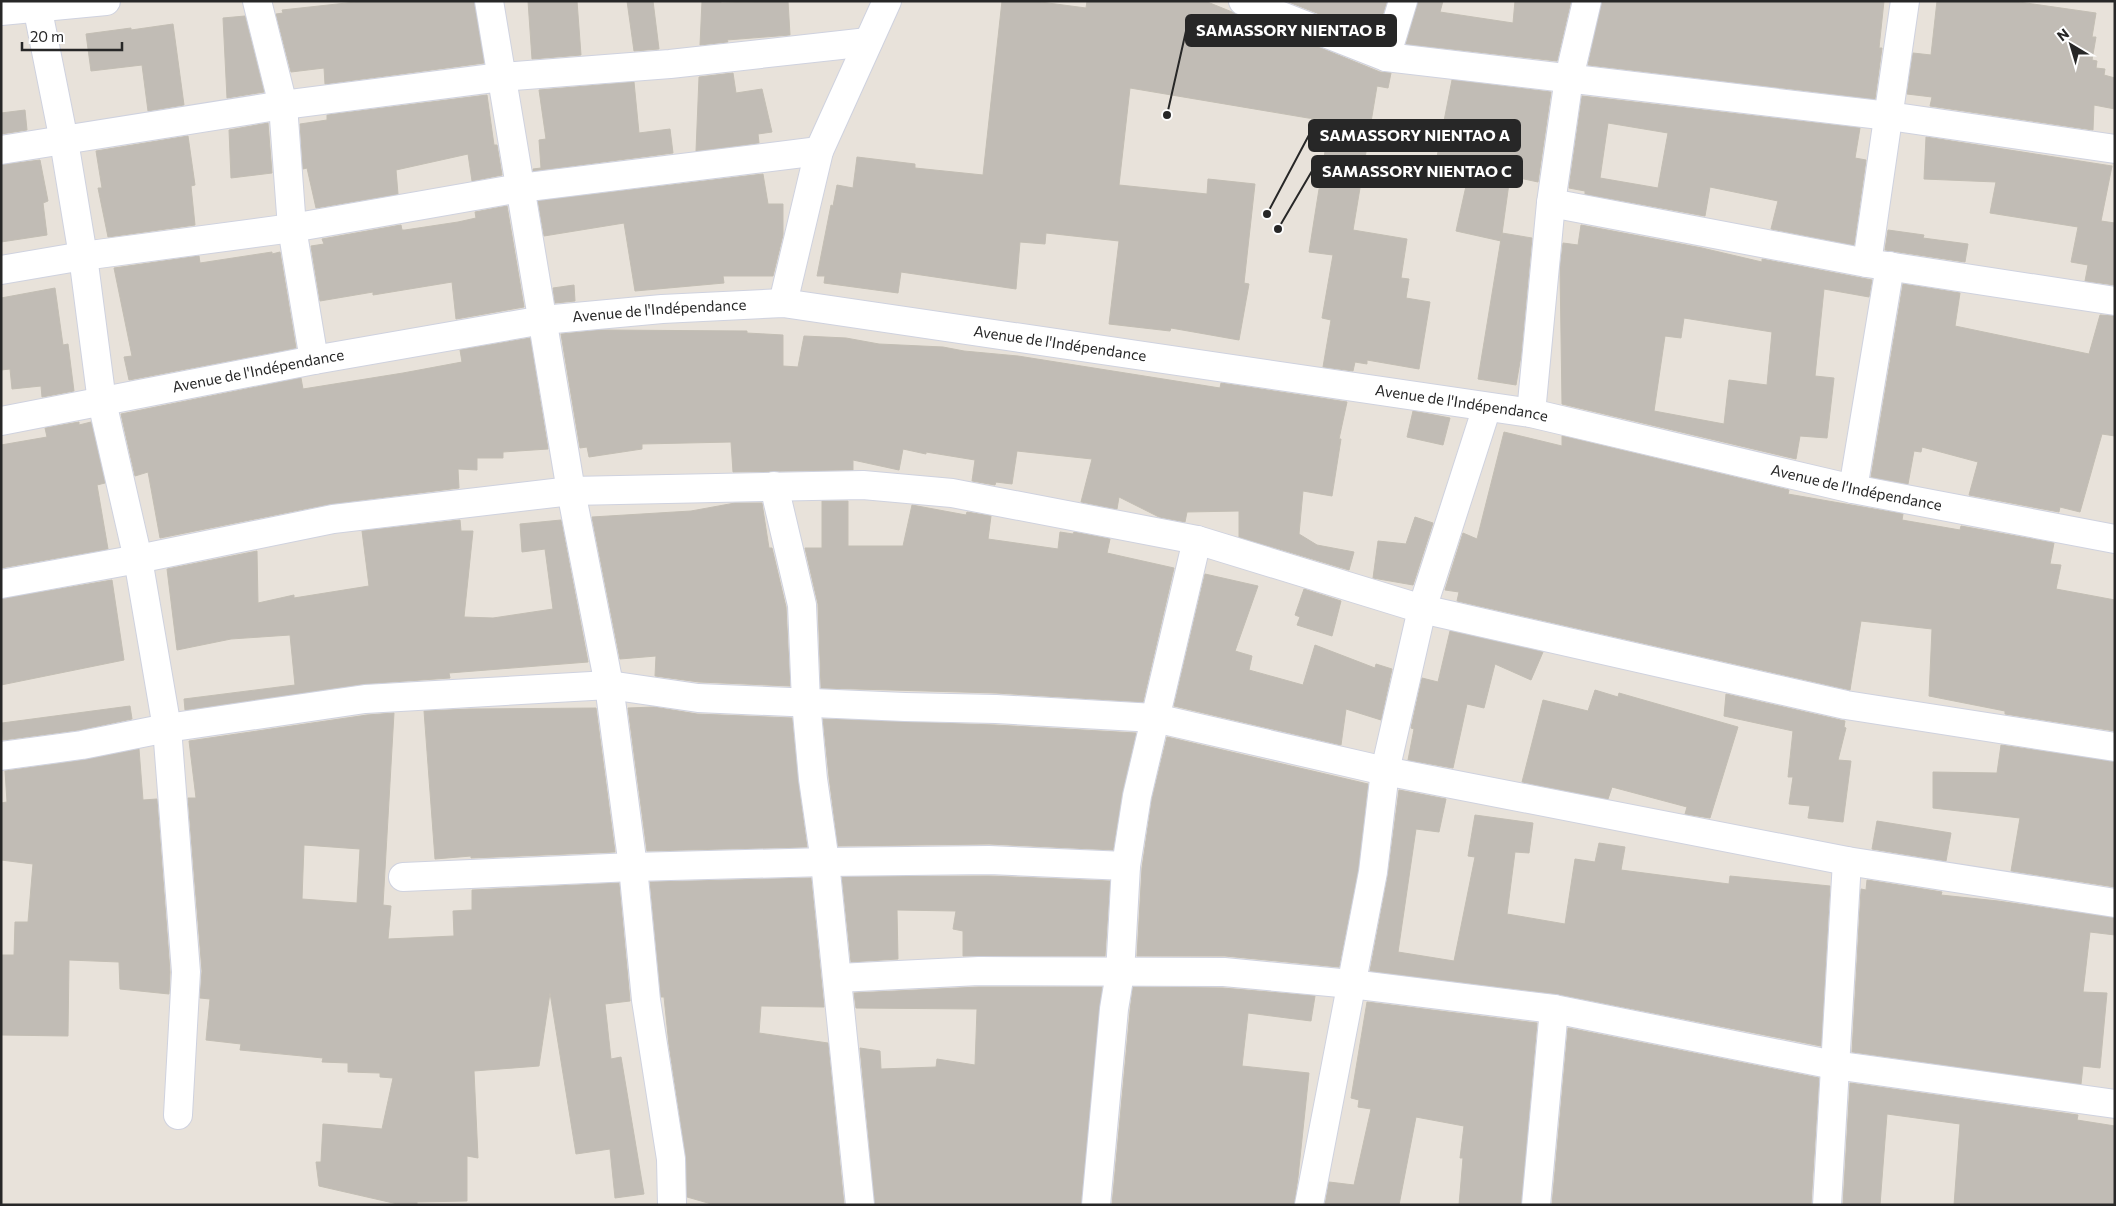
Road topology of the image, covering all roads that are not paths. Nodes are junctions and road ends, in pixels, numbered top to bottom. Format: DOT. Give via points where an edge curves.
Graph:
graph roads {
  1 [pos="106,1"];
  2 [pos="257,1"];
  3 [pos="489,1"];
  4 [pos="887,1"];
  5 [pos="1243,1"];
  6 [pos="1403,1"];
  7 [pos="1588,1"];
  8 [pos="1905,1"];
  9 [pos="36,4"];
  10 [pos="1,11"];
  11 [pos="868,42"];
  12 [pos="1386,57"];
  13 [pos="502,77"];
  14 [pos="1569,78"];
  15 [pos="283,105"];
  16 [pos="1889,116"];
  17 [pos="64,141"];
  18 [pos="2115,149"];
  19 [pos="1,150"];
  20 [pos="819,151"];
  21 [pos="520,188"];
  22 [pos="1551,203"];
  23 [pos="292,228"];
  24 [pos="83,256"];
  25 [pos="1879,265"];
  26 [pos="1,270"];
  27 [pos="2115,301"];
  28 [pos="783,303"];
  29 [pos="543,320"];
  30 [pos="314,360"];
  31 [pos="102,402"];
  32 [pos="1487,407"];
  33 [pos="1531,413"];
  34 [pos="1,422"];
  35 [pos="774,486"];
  36 [pos="1853,489"];
  37 [pos="572,491"];
  38 [pos="2115,539"];
  39 [pos="1197,540"];
  40 [pos="138,560"];
  41 [pos="1,584"];
  42 [pos="1422,609"];
  43 [pos="609,685"];
  44 [pos="806,702"];
  45 [pos="1155,718"];
  46 [pos="167,728"];
  47 [pos="2115,747"];
  48 [pos="1,756"];
  49 [pos="1385,771"];
  50 [pos="1847,861"];
  51 [pos="826,862"];
  52 [pos="633,866"];
  53 [pos="1126,866"];
  54 [pos="403,877"];
  55 [pos="2115,903"];
  56 [pos="1120,973"];
  57 [pos="838,978"];
  58 [pos="1351,984"];
  59 [pos="1554,1009"];
  60 [pos="1834,1065"];
  61 [pos="2115,1104"];
  62 [pos="178,1115"];
  63 [pos="672,1205"];
  64 [pos="860,1205"];
  65 [pos="1096,1205"];
  66 [pos="1308,1205"];
  67 [pos="1536,1205"];
  68 [pos="1827,1205"];
  1 -- 9 [label="street"];
  2 -- 15 [label="street"];
  3 -- 13 [label="street"];
  4 -- 11 [label="street"];
  5 -- 12 [label="street"];
  6 -- 12 [label="street"];
  7 -- 14 [label="street"];
  8 -- 16 [label="street"];
  9 -- 10 [label="street"];
  9 -- 17 [label="street"];
  11 -- 13 [label="street" via="670,64"];
  11 -- 20 [label="street"];
  12 -- 14 [label="street"];
  13 -- 15 [label="street"];
  13 -- 21 [label="street"];
  14 -- 16 [label="street"];
  14 -- 22 [label="street"];
  15 -- 17 [label="street"];
  15 -- 23 [label="street"];
  16 -- 18 [label="street"];
  16 -- 25 [label="street"];
  17 -- 19 [label="street"];
  17 -- 24 [label="street"];
  20 -- 21 [label="street"];
  20 -- 28 [label="street"];
  21 -- 23 [label="street"];
  21 -- 29 [label="street"];
  22 -- 25 [label="street"];
  22 -- 33 [label="street"];
  23 -- 24 [label="street"];
  23 -- 30 [label="street"];
  24 -- 26 [label="street"];
  24 -- 31 [label="street"];
  25 -- 27 [label="street"];
  25 -- 36 [label="street"];
  28 -- 29 [label="street, Avenue de l'Indépendance" via="662,309"];
  28 -- 32 [label="street, Avenue de l'Indépendance"];
  29 -- 30 [label="street, Avenue de l'Indépendance"];
  29 -- 37 [label="street"];
  30 -- 31 [label="street, Avenue de l'Indépendance"];
  31 -- 34 [label="street, Avenue de l'Indépendance"];
  31 -- 40 [label="street"];
  32 -- 33 [label="street, Avenue de l'Indépendance"];
  32 -- 42 [label="street"];
  33 -- 36 [label="street, Avenue de l'Indépendance"];
  35 -- 37 [label="street"];
  35 -- 39 [label="street" via="863,485 952,493"];
  35 -- 44 [label="street" via="802,605"];
  36 -- 38 [label="street, Avenue de l'Indépendance"];
  37 -- 40 [label="street" via="333,519"];
  37 -- 43 [label="street"];
  39 -- 42 [label="street"];
  39 -- 45 [label="street"];
  40 -- 41 [label="street"];
  40 -- 46 [label="street"];
  42 -- 47 [label="street" via="1846,705"];
  42 -- 49 [label="street"];
  43 -- 44 [label="street" via="698,698"];
  43 -- 46 [label="street" via="365,699"];
  43 -- 52 [label="street"];
  44 -- 45 [label="street"];
  44 -- 51 [label="street" via="813,779"];
  45 -- 49 [label="street"];
  45 -- 53 [label="street" via="1137,796"];
  46 -- 48 [label="street" via="82,745"];
  46 -- 62 [label="street" via="186,972"];
  49 -- 50 [label="street"];
  49 -- 58 [label="street" via="1373,872"];
  50 -- 55 [label="street"];
  50 -- 60 [label="street"];
  51 -- 52 [label="street"];
  51 -- 53 [label="street" via="989,860"];
  51 -- 57 [label="street"];
  52 -- 54 [label="street"];
  52 -- 63 [label="street" via="646,1000 670,1159"];
  53 -- 56 [label="street"];
  56 -- 57 [label="street" via="979,971"];
  56 -- 58 [label="street" via="1224,972"];
  56 -- 65 [label="street"];
  57 -- 64 [label="street"];
  58 -- 59 [label="street"];
  58 -- 66 [label="street"];
  59 -- 60 [label="street"];
  59 -- 67 [label="street"];
  60 -- 61 [label="street"];
  60 -- 68 [label="street"];
}
